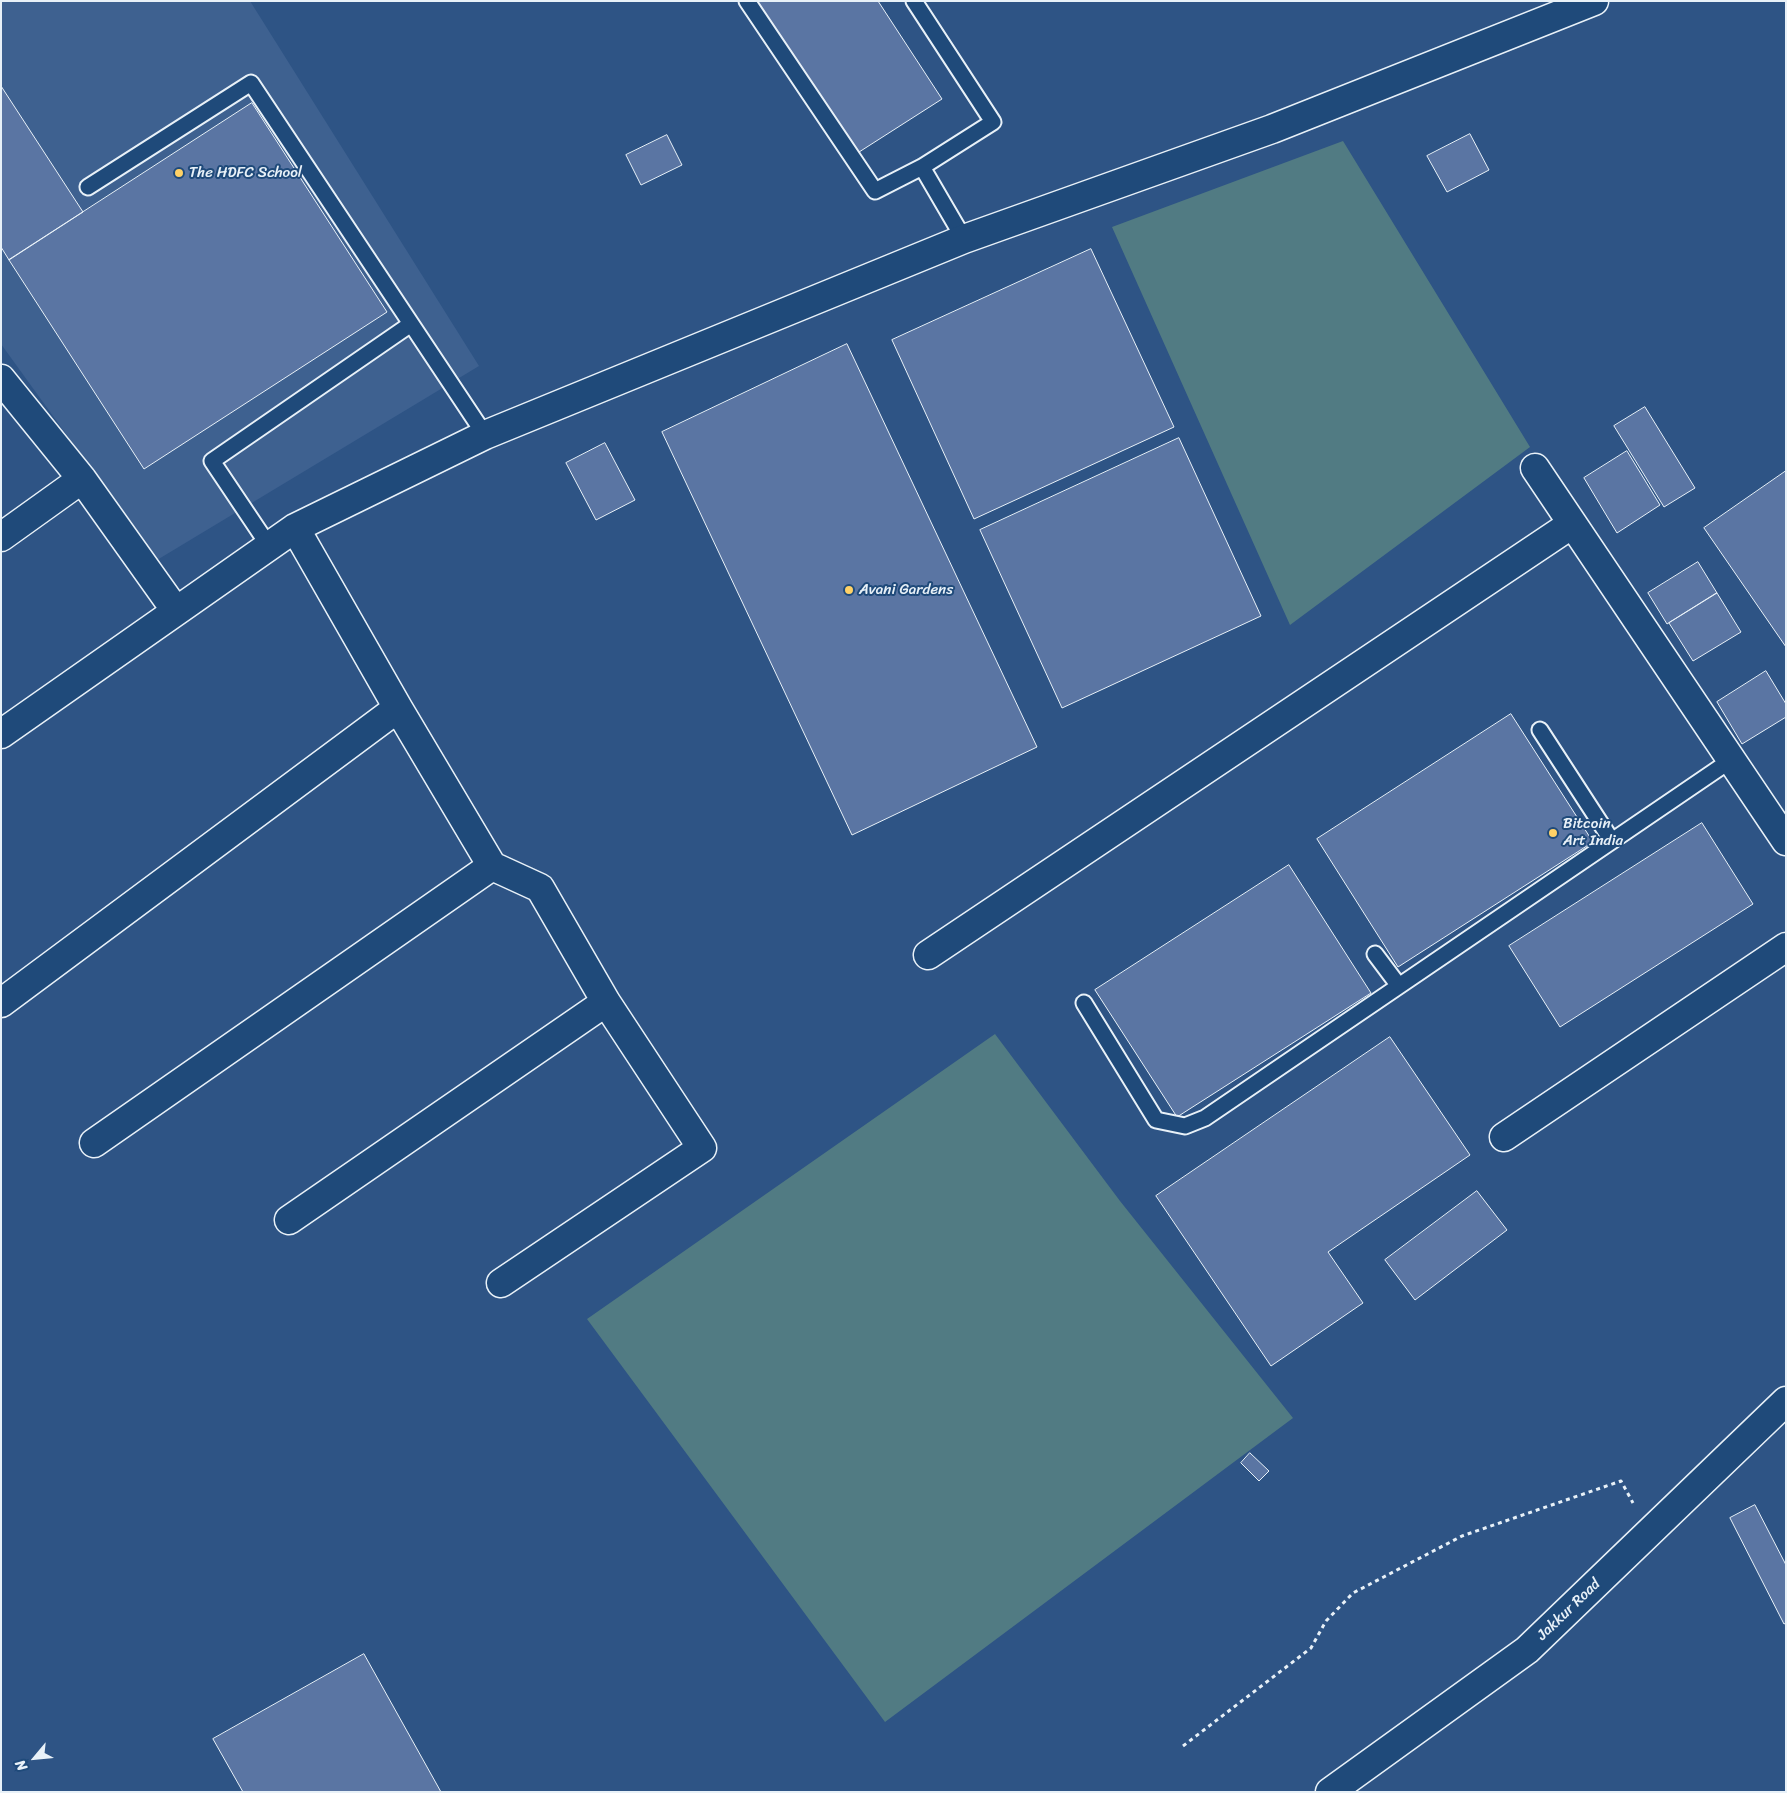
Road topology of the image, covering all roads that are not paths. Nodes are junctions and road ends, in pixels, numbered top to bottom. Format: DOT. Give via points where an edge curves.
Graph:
graph roads {
  1 [pos="747,1"];
  2 [pos="914,1"];
  3 [pos="1594,1"];
  4 [pos="922,167"];
  5 [pos="88,186"];
  6 [pos="964,239"];
  7 [pos="411,324"];
  8 [pos="1,379"];
  9 [pos="485,435"];
  10 [pos="1535,468"];
  11 [pos="82,479"];
  12 [pos="1572,524"];
  13 [pos="295,528"];
  14 [pos="1,537"];
  15 [pos="270,546"];
  16 [pos="176,611"];
  17 [pos="398,708"];
  18 [pos="1540,730"];
  19 [pos="1,734"];
  20 [pos="1731,760"];
  21 [pos="1612,841"];
  22 [pos="1786,841"];
  23 [pos="492,866"];
  24 [pos="1786,947"];
  25 [pos="1375,954"];
  26 [pos="928,955"];
  27 [pos="1399,986"];
  28 [pos="606,1002"];
  29 [pos="1,1003"];
  30 [pos="1084,1003"];
  31 [pos="1504,1138"];
  32 [pos="94,1143"];
  33 [pos="288,1220"];
  34 [pos="501,1283"];
  35 [pos="1786,1401"];
  36 [pos="1330,1792"];
  1 -- 4 [label="lane" via="875,191"];
  2 -- 4 [label="lane" via="993,122"];
  3 -- 6 [label="street" via="1272,129"];
  4 -- 6 [label="lane"];
  5 -- 7 [label="lane" via="251,83"];
  6 -- 9 [label="street"];
  7 -- 9 [label="lane"];
  7 -- 15 [label="lane" via="212,461"];
  8 -- 11 [label="street"];
  9 -- 13 [label="street"];
  10 -- 12 [label="street"];
  11 -- 14 [label="street"];
  11 -- 16 [label="street"];
  12 -- 20 [label="street"];
  12 -- 26 [label="street"];
  13 -- 15 [label="street"];
  13 -- 17 [label="street"];
  15 -- 16 [label="street"];
  16 -- 19 [label="street"];
  17 -- 23 [label="street"];
  17 -- 29 [label="street"];
  18 -- 21 [label="lane"];
  20 -- 21 [label="lane"];
  20 -- 22 [label="street"];
  21 -- 27 [label="lane"];
  23 -- 28 [label="street" via="540,888"];
  23 -- 32 [label="street"];
  24 -- 31 [label="street"];
  25 -- 27 [label="lane"];
  27 -- 30 [label="lane" via="1205,1118 1185,1126 1156,1120"];
  28 -- 33 [label="street"];
  28 -- 34 [label="street" via="702,1148"];
  35 -- 36 [label="street, Jakkur Road" via="1527,1650"];
}
